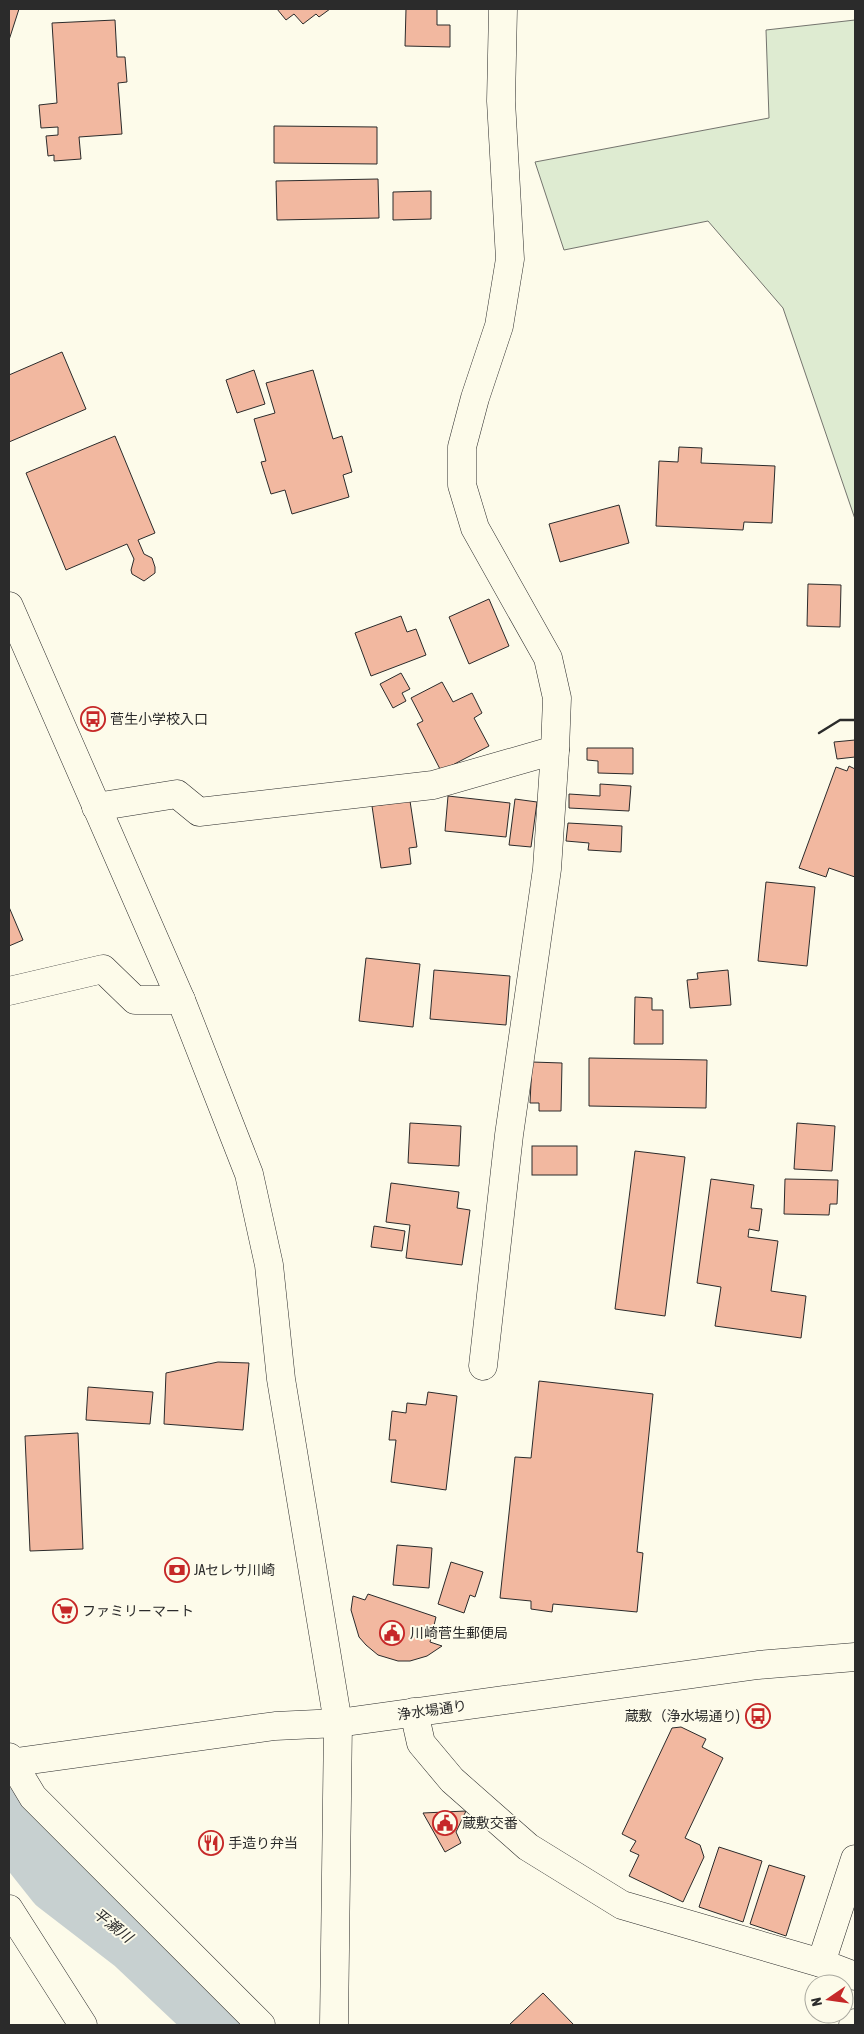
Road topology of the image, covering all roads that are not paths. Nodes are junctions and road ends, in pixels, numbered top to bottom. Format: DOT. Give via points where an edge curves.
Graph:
graph roads {
  1 [pos="503,9"];
  2 [pos="9,606"];
  3 [pos="555,750"];
  4 [pos="96,807"];
  5 [pos="9,991"];
  6 [pos="181,1000"];
  7 [pos="483,1366"];
  8 [pos="855,1657"];
  9 [pos="414,1712"];
  10 [pos="338,1723"];
  11 [pos="10,1761"];
  12 [pos="855,1859"];
  13 [pos="9,1909"];
  14 [pos="821,1963"];
  15 [pos="842,1974"];
  16 [pos="83,2025"];
  17 [pos="261,2025"];
  18 [pos="334,2025"];
  1 -- 3 [label="street" via="501,101 510,259 498,326 462,447 462,485 475,528 548,658 557,698"];
  2 -- 4 [label="street"];
  3 -- 4 [label="street" via="432,785 199,812 177,794"];
  3 -- 7 [label="street" via="547,869 510,1126"];
  4 -- 6 [label="street"];
  5 -- 6 [label="street" via="103,969 134,1000"];
  6 -- 10 [label="street" via="248,1174 270,1265 281,1379"];
  8 -- 9 [label="street, 浄水場通り" via="758,1665"];
  9 -- 10 [label="street, 浄水場通り"];
  9 -- 14 [label="street" via="421,1743 452,1780 528,1846 622,1905"];
  10 -- 11 [label="street, 浄水場通り" via="275,1726"];
  10 -- 18 [label="street"];
  11 -- 17 [label="street" via="33,1797"];
  12 -- 14 [label="street"];
  13 -- 16 [label="street"];
  14 -- 15 [label="street"];
}
